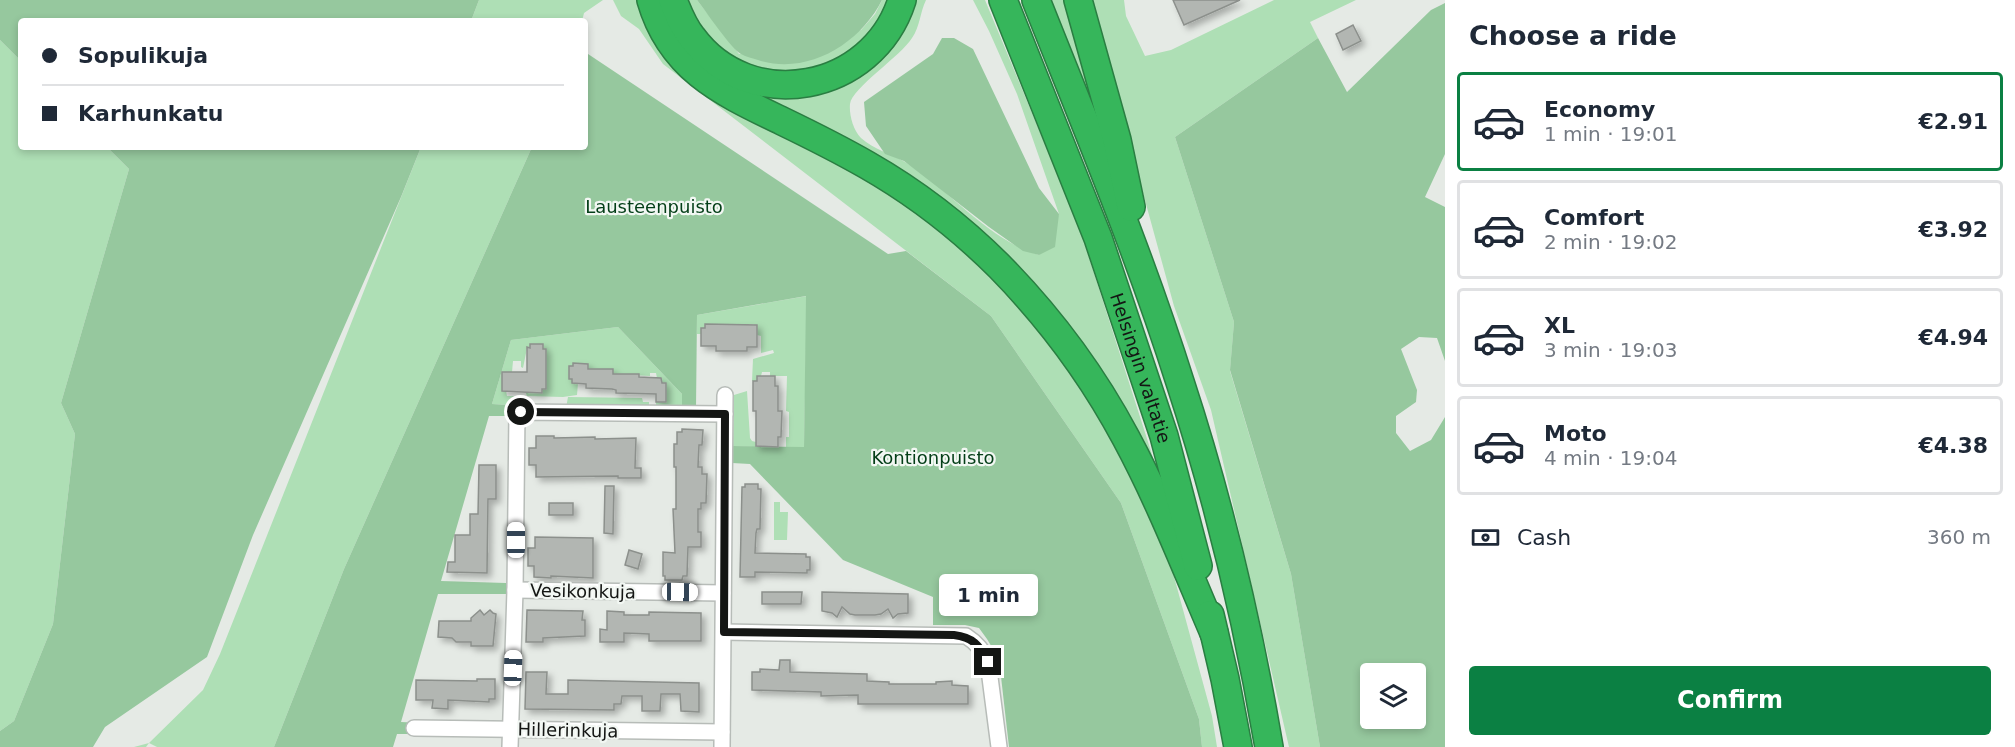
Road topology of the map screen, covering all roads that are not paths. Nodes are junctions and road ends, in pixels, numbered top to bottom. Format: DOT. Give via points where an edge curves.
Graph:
graph roads {
  1 [pos="651,0"];
  2 [pos="673,0"];
  3 [pos="902,0"];
  4 [pos="1003,0"];
  5 [pos="1036,0"];
  6 [pos="1078,0"];
  7 [pos="1148,287"];
  8 [pos="725,395"];
  9 [pos="725,414"];
  10 [pos="515,590"];
  11 [pos="723,593"];
  12 [pos="724,632"];
  13 [pos="1214,633"];
  14 [pos="414,728"];
  15 [pos="512,729"];
  16 [pos="722,739"];
  17 [pos="510,747"];
  18 [pos="999,747"];
  19 [pos="1238,747"];
  20 [pos="1269,747"];
  1 -- 13 [label="highway" via="666,37 693,70 722,91 828,143 904,188 969,238 1030,300 1095,385 1126,437"];
  2 -- 3 [label="highway" via="685,28 710,56 744,78 783,86 828,77 858,62 886,34"];
  4 -- 13 [label="highway, Helsingin valtatie" via="1098,238 1161,426"];
  5 -- 7 [label="highway, Helsingin valtatie"];
  6 -- 7 [label="highway" via="1117,140"];
  7 -- 20 [label="highway, Helsingin valtatie" via="1181,383 1239,594"];
  8 -- 9 [label="street"];
  9 -- 10 [label="street" via="516,412"];
  9 -- 11 [label="street"];
  10 -- 11 [label="street, Vesikonkuja"];
  10 -- 15 [label="street"];
  11 -- 12 [label="street"];
  12 -- 16 [label="street"];
  12 -- 18 [label="street" via="966,636 983,651 988,662"];
  13 -- 19 [label="highway, Helsingin valtatie"];
  14 -- 15 [label="street, Hillerinkuja"];
  15 -- 16 [label="street, Hillerinkuja"];
  15 -- 17 [label="street"];
}
